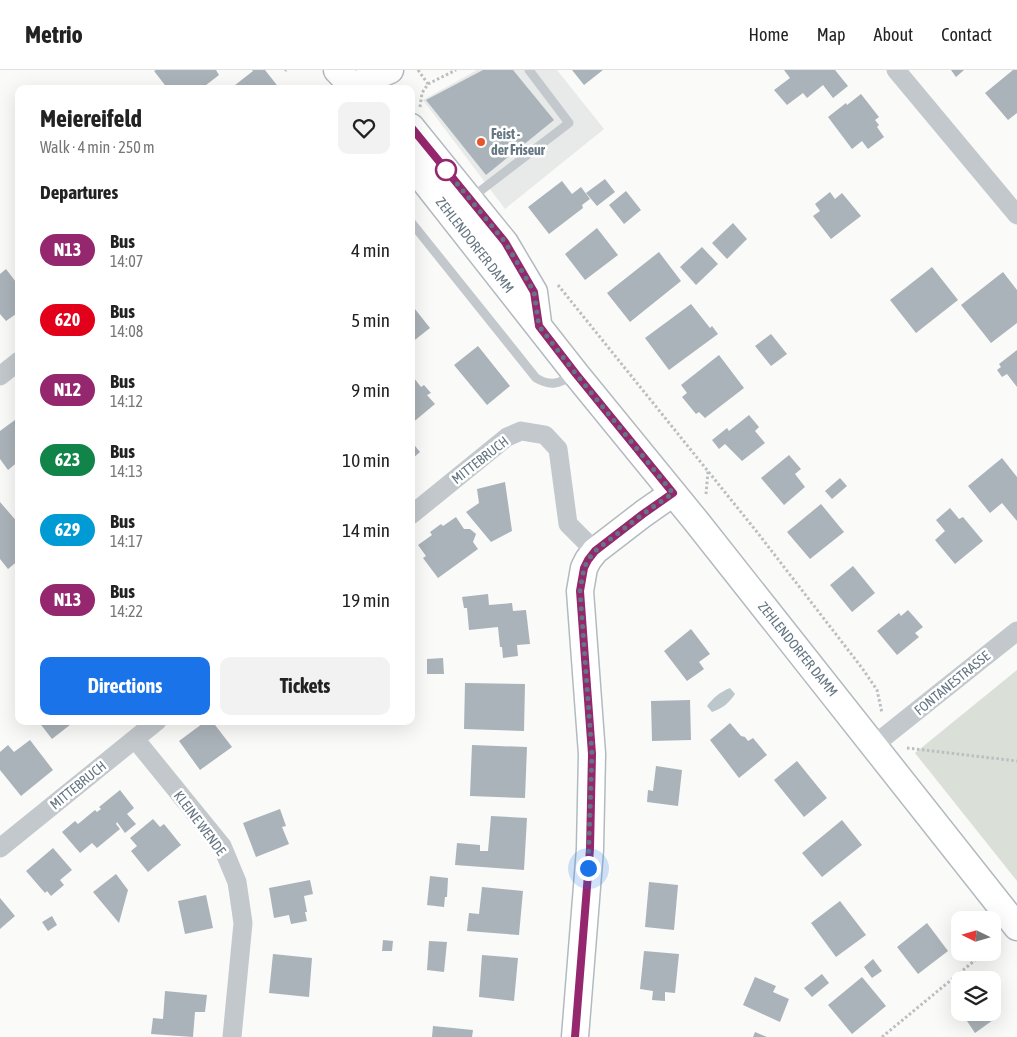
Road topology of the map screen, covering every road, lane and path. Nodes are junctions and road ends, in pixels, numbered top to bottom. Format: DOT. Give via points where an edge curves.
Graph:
graph roads {
  1 [pos="390,70"];
  2 [pos="403,70"];
  3 [pos="418,70"];
  4 [pos="456,70"];
  5 [pos="529,70"];
  6 [pos="896,70"];
  7 [pos="349,81"];
  8 [pos="428,84"];
  9 [pos="401,85"];
  10 [pos="416,118"];
  11 [pos="415,169"];
  12 [pos="470,198"];
  13 [pos="1017,215"];
  14 [pos="415,227"];
  15 [pos="556,282"];
  16 [pos="539,326"];
  17 [pos="15,364"];
  18 [pos="576,374"];
  19 [pos="0,376"];
  20 [pos="673,493"];
  21 [pos="415,512"];
  22 [pos="595,551"];
  23 [pos="1017,631"];
  24 [pos="152,725"];
  25 [pos="135,739"];
  26 [pos="887,742"];
  27 [pos="1017,760"];
  28 [pos="0,848"];
  29 [pos="1017,927"];
  30 [pos="974,961"];
  31 [pos="232,1037"];
  32 [pos="575,1037"];
  33 [pos="882,1037"];
  1 -- 7 [label="main road"];
  2 -- 9 [label="main road"];
  3 -- 8 [label="path"];
  4 -- 8 [label="path"];
  5 -- 12 [label="lane" via="569,123"];
  6 -- 13 [label="street"];
  8 -- 10 [label="path" via="422,93"];
  10 -- 12 [label="main road"];
  11 -- 16 [label="main road, ZEHLENDORFER DAMM"];
  12 -- 16 [label="main road" via="505,242 534,292"];
  14 -- 18 [label="lane" via="536,378 544,383 560,383"];
  15 -- 26 [label="path" via="862,668 877,690"];
  16 -- 18 [label="main road, ZEHLENDORFER DAMM"];
  17 -- 19 [label="street"];
  18 -- 20 [label="main road, ZEHLENDORFER DAMM"];
  20 -- 22 [label="main road"];
  20 -- 26 [label="main road, ZEHLENDORFER DAMM"];
  21 -- 22 [label="street, MITTEBRUCH" via="507,437 521,431 544,435 558,449 568,524"];
  22 -- 32 [label="main road" via="584,568 580,591 592,754 590,849"];
  23 -- 26 [label="street, FONTANESTRASSE"];
  24 -- 25 [label="street, MITTEBRUCH"];
  25 -- 28 [label="street, MITTEBRUCH"];
  25 -- 31 [label="street, KLEINE WENDE" via="222,846 237,882 242,923"];
  26 -- 27 [label="path"];
  26 -- 29 [label="main road, ZEHLENDORFER DAMM"];
  30 -- 33 [label="path"];
}
